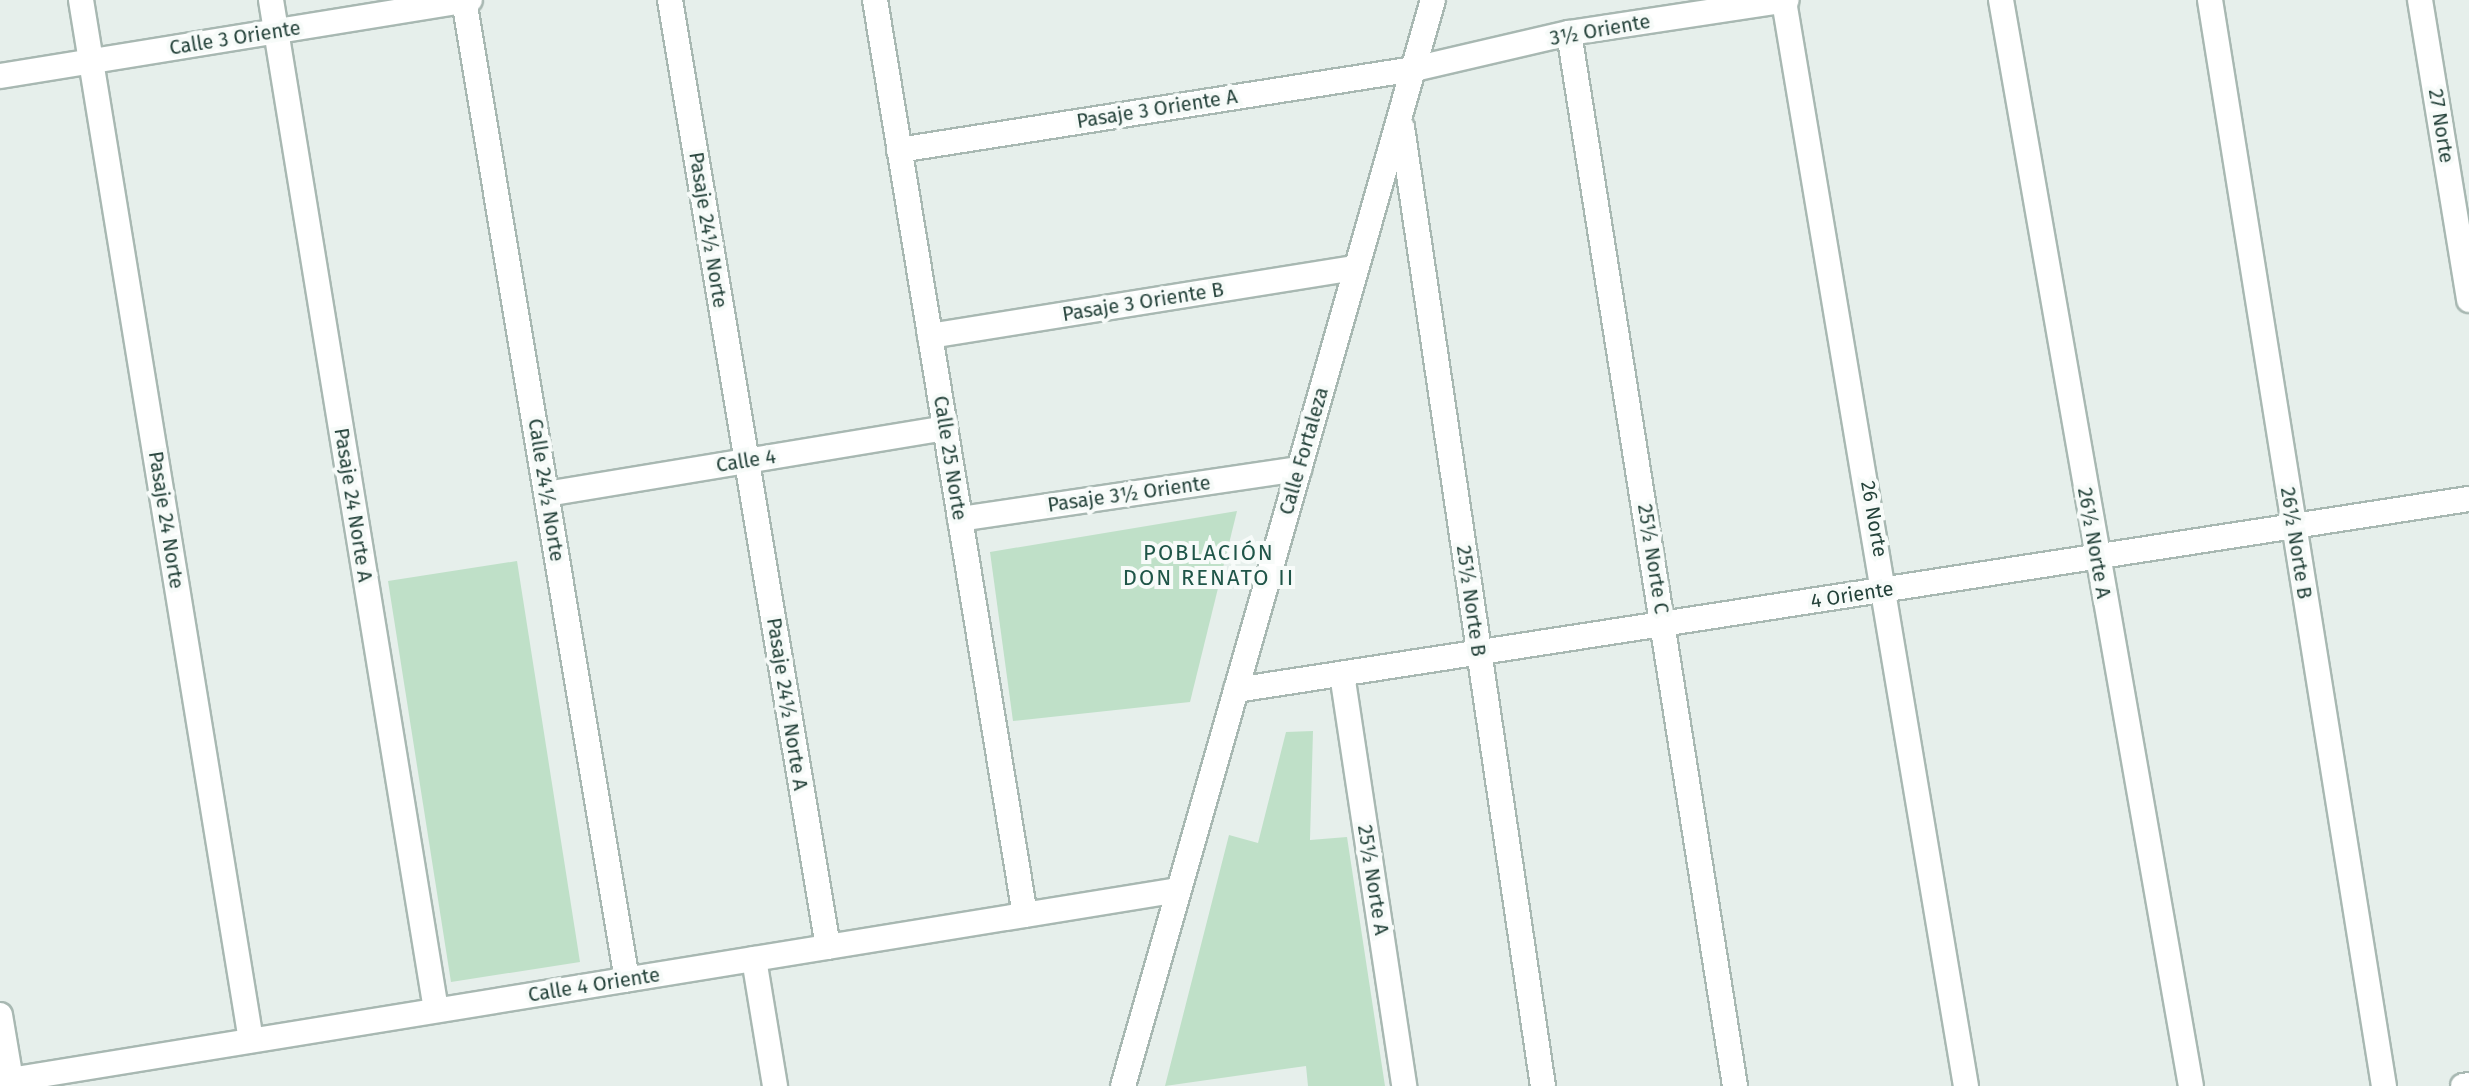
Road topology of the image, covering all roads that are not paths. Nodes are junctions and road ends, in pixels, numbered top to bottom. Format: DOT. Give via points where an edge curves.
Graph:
graph roads {
  1 [pos="81,0"];
  2 [pos="271,0"];
  3 [pos="464,0"];
  4 [pos="470,0"];
  5 [pos="670,0"];
  6 [pos="875,0"];
  7 [pos="1433,0"];
  8 [pos="1786,0"];
  9 [pos="2001,0"];
  10 [pos="2210,0"];
  11 [pos="2420,0"];
  12 [pos="276,32"];
  13 [pos="1569,33"];
  14 [pos="91,61"];
  15 [pos="1414,69"];
  16 [pos="0,76"];
  17 [pos="1400,116"];
  18 [pos="899,150"];
  19 [pos="1356,268"];
  20 [pos="2469,300"];
  21 [pos="930,336"];
  22 [pos="945,428"];
  23 [pos="747,461"];
  24 [pos="1299,469"];
  25 [pos="547,494"];
  26 [pos="2469,499"];
  27 [pos="960,519"];
  28 [pos="2293,527"];
  29 [pos="2097,557"];
  30 [pos="1886,589"];
  31 [pos="1663,624"];
  32 [pos="1478,652"];
  33 [pos="1342,674"];
  34 [pos="1236,690"];
  35 [pos="1178,890"];
  36 [pos="1025,915"];
  37 [pos="828,947"];
  38 [pos="754,959"];
  39 [pos="627,980"];
  40 [pos="436,1010"];
  41 [pos="0,1015"];
  42 [pos="251,1040"];
  43 [pos="11,1083"];
  44 [pos="2469,1085"];
  45 [pos="775,1086"];
  46 [pos="1123,1086"];
  47 [pos="1404,1086"];
  48 [pos="1543,1086"];
  49 [pos="1735,1086"];
  50 [pos="1966,1086"];
  51 [pos="2191,1086"];
  52 [pos="2384,1086"];
  53 [pos="2463,1086"];
  1 -- 14 [label="street, Pasaje 24 Norte"];
  2 -- 12 [label="street, Pasaje 24 Norte A"];
  3 -- 4 [label="street, Calle 3 Oriente"];
  3 -- 12 [label="street, Calle 3 Oriente"];
  3 -- 25 [label="street, Calle 24½ Norte"];
  5 -- 23 [label="street, Pasaje 24½ Norte"];
  6 -- 18 [label="street, Calle 25 Norte"];
  7 -- 15 [label="street, Calle Fortaleza"];
  8 -- 13 [label="street, 3½ Oriente"];
  8 -- 30 [label="street, 26 Norte"];
  9 -- 29 [label="street, 26½ Norte A"];
  10 -- 28 [label="street, 26½ Norte B"];
  11 -- 20 [label="street, 27 Norte"];
  12 -- 14 [label="street, Calle 3 Oriente"];
  12 -- 40 [label="street, Pasaje 24 Norte A"];
  13 -- 15 [label="street, 3½ Oriente"];
  13 -- 31 [label="street, 25½ Norte C"];
  14 -- 16 [label="street, Calle 3 Oriente"];
  14 -- 42 [label="street, Pasaje 24 Norte"];
  15 -- 17 [label="street, Calle Fortaleza"];
  15 -- 18 [label="street, Pasaje 3 Oriente A"];
  17 -- 19 [label="street, Calle Fortaleza"];
  17 -- 32 [label="street, 25½ Norte B"];
  18 -- 21 [label="street, Calle 25 Norte"];
  19 -- 21 [label="street, Pasaje 3 Oriente B"];
  19 -- 24 [label="street, Calle Fortaleza"];
  21 -- 22 [label="street, Calle 25 Norte"];
  22 -- 23 [label="street, Calle 4"];
  22 -- 27 [label="street, Calle 25 Norte"];
  23 -- 25 [label="street, Calle 4"];
  23 -- 37 [label="street, Pasaje 24½ Norte A"];
  24 -- 27 [label="street, Pasaje 3½ Oriente"];
  24 -- 34 [label="street, Calle Fortaleza"];
  25 -- 39 [label="street, Calle 24½ Norte"];
  26 -- 28 [label="street, 4 Oriente"];
  27 -- 36 [label="street, Calle 25 Norte"];
  28 -- 29 [label="street, 4 Oriente"];
  28 -- 52 [label="street, 26½ Norte B"];
  29 -- 30 [label="street, 4 Oriente"];
  29 -- 51 [label="street, 26½ Norte A"];
  30 -- 31 [label="street, 4 Oriente"];
  30 -- 50 [label="street, 26 Norte"];
  31 -- 32 [label="street, 4 Oriente"];
  31 -- 49 [label="street, 25½ Norte C"];
  32 -- 33 [label="street, 4 Oriente"];
  32 -- 48 [label="street, 25½ Norte B"];
  33 -- 34 [label="street, 4 Oriente"];
  33 -- 47 [label="street, 25½ Norte A"];
  34 -- 35 [label="street, Calle Fortaleza"];
  35 -- 36 [label="street, Calle 4 Oriente"];
  35 -- 46 [label="street, Calle Fortaleza"];
  36 -- 37 [label="street, Calle 4 Oriente"];
  37 -- 38 [label="street, Calle 4 Oriente"];
  38 -- 39 [label="street, Calle 4 Oriente"];
  38 -- 45 [label="street"];
  39 -- 40 [label="street, Calle 4 Oriente"];
  40 -- 42 [label="street, Calle 4 Oriente"];
  41 -- 43 [label="street"];
  42 -- 43 [label="street, Calle 4 Oriente"];
  44 -- 53 [label="street"];
}
